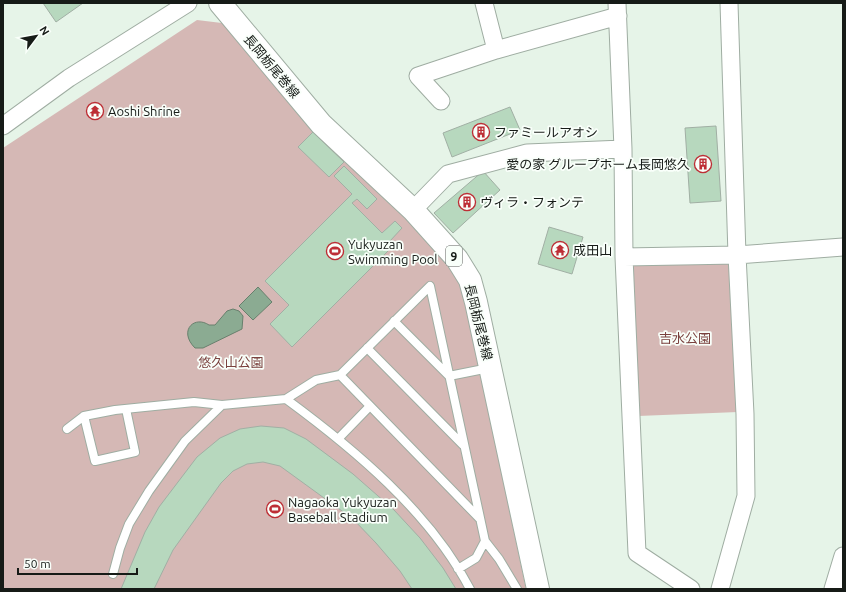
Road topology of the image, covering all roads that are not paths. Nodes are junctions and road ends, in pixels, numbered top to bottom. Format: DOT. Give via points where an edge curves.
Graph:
graph roads {
  1 [pos="188,3"];
  2 [pos="220,3"];
  3 [pos="484,3"];
  4 [pos="729,3"];
  5 [pos="617,10"];
  6 [pos="496,50"];
  7 [pos="441,101"];
  8 [pos="4,124"];
  9 [pos="623,148"];
  10 [pos="413,210"];
  11 [pos="843,248"];
  12 [pos="737,255"];
  13 [pos="624,257"];
  14 [pos="394,320"];
  15 [pos="367,348"];
  16 [pos="490,368"];
  17 [pos="340,375"];
  18 [pos="449,376"];
  19 [pos="286,398"];
  20 [pos="222,405"];
  21 [pos="370,406"];
  22 [pos="126,409"];
  23 [pos="84,416"];
  24 [pos="67,429"];
  25 [pos="338,438"];
  26 [pos="464,446"];
  27 [pos="480,519"];
  28 [pos="485,541"];
  29 [pos="843,556"];
  30 [pos="458,569"];
  31 [pos="113,574"];
  32 [pos="527,588"];
  33 [pos="470,589"];
  34 [pos="692,589"];
  35 [pos="720,589"];
  36 [pos="833,589"];
  1 -- 8 [label="street" via="69,78"];
  2 -- 10 [label="main road, 長岡栃尾巻線 / 9" via="321,124"];
  3 -- 6 [label="street"];
  4 -- 12 [label="street"];
  5 -- 6 [label="street"];
  5 -- 9 [label="street"];
  6 -- 7 [label="street" via="418,76"];
  9 -- 10 [label="street" via="527,153 448,174"];
  9 -- 13 [label="street"];
  10 -- 16 [label="main road, 長岡栃尾巻線 / 9" via="457,258 470,280"];
  11 -- 12 [label="street"];
  12 -- 13 [label="street"];
  12 -- 35 [label="street" via="745,414 746,496"];
  13 -- 34 [label="street" via="637,553"];
  14 -- 15 [label="lane"];
  14 -- 18 [label="lane"];
  14 -- 18 [label="lane" via="430,286"];
  15 -- 17 [label="lane"];
  15 -- 26 [label="lane"];
  16 -- 18 [label="lane"];
  16 -- 32 [label="main road, 長岡栃尾巻線 / 9"];
  17 -- 19 [label="lane" via="316,380"];
  17 -- 21 [label="lane"];
  18 -- 26 [label="lane"];
  19 -- 20 [label="lane"];
  19 -- 25 [label="lane"];
  20 -- 22 [label="lane" via="194,402"];
  20 -- 31 [label="lane" via="185,441 149,491 129,524"];
  21 -- 25 [label="lane"];
  21 -- 27 [label="lane"];
  22 -- 23 [label="lane"];
  22 -- 23 [label="lane" via="135,452 95,461"];
  23 -- 24 [label="lane"];
  25 -- 30 [label="lane" via="406,504 444,548"];
  26 -- 27 [label="lane"];
  27 -- 28 [label="lane"];
  28 -- 30 [label="lane" via="476,558"];
  28 -- 32 [label="lane"];
  29 -- 36 [label="street"];
  30 -- 33 [label="lane"];
}
